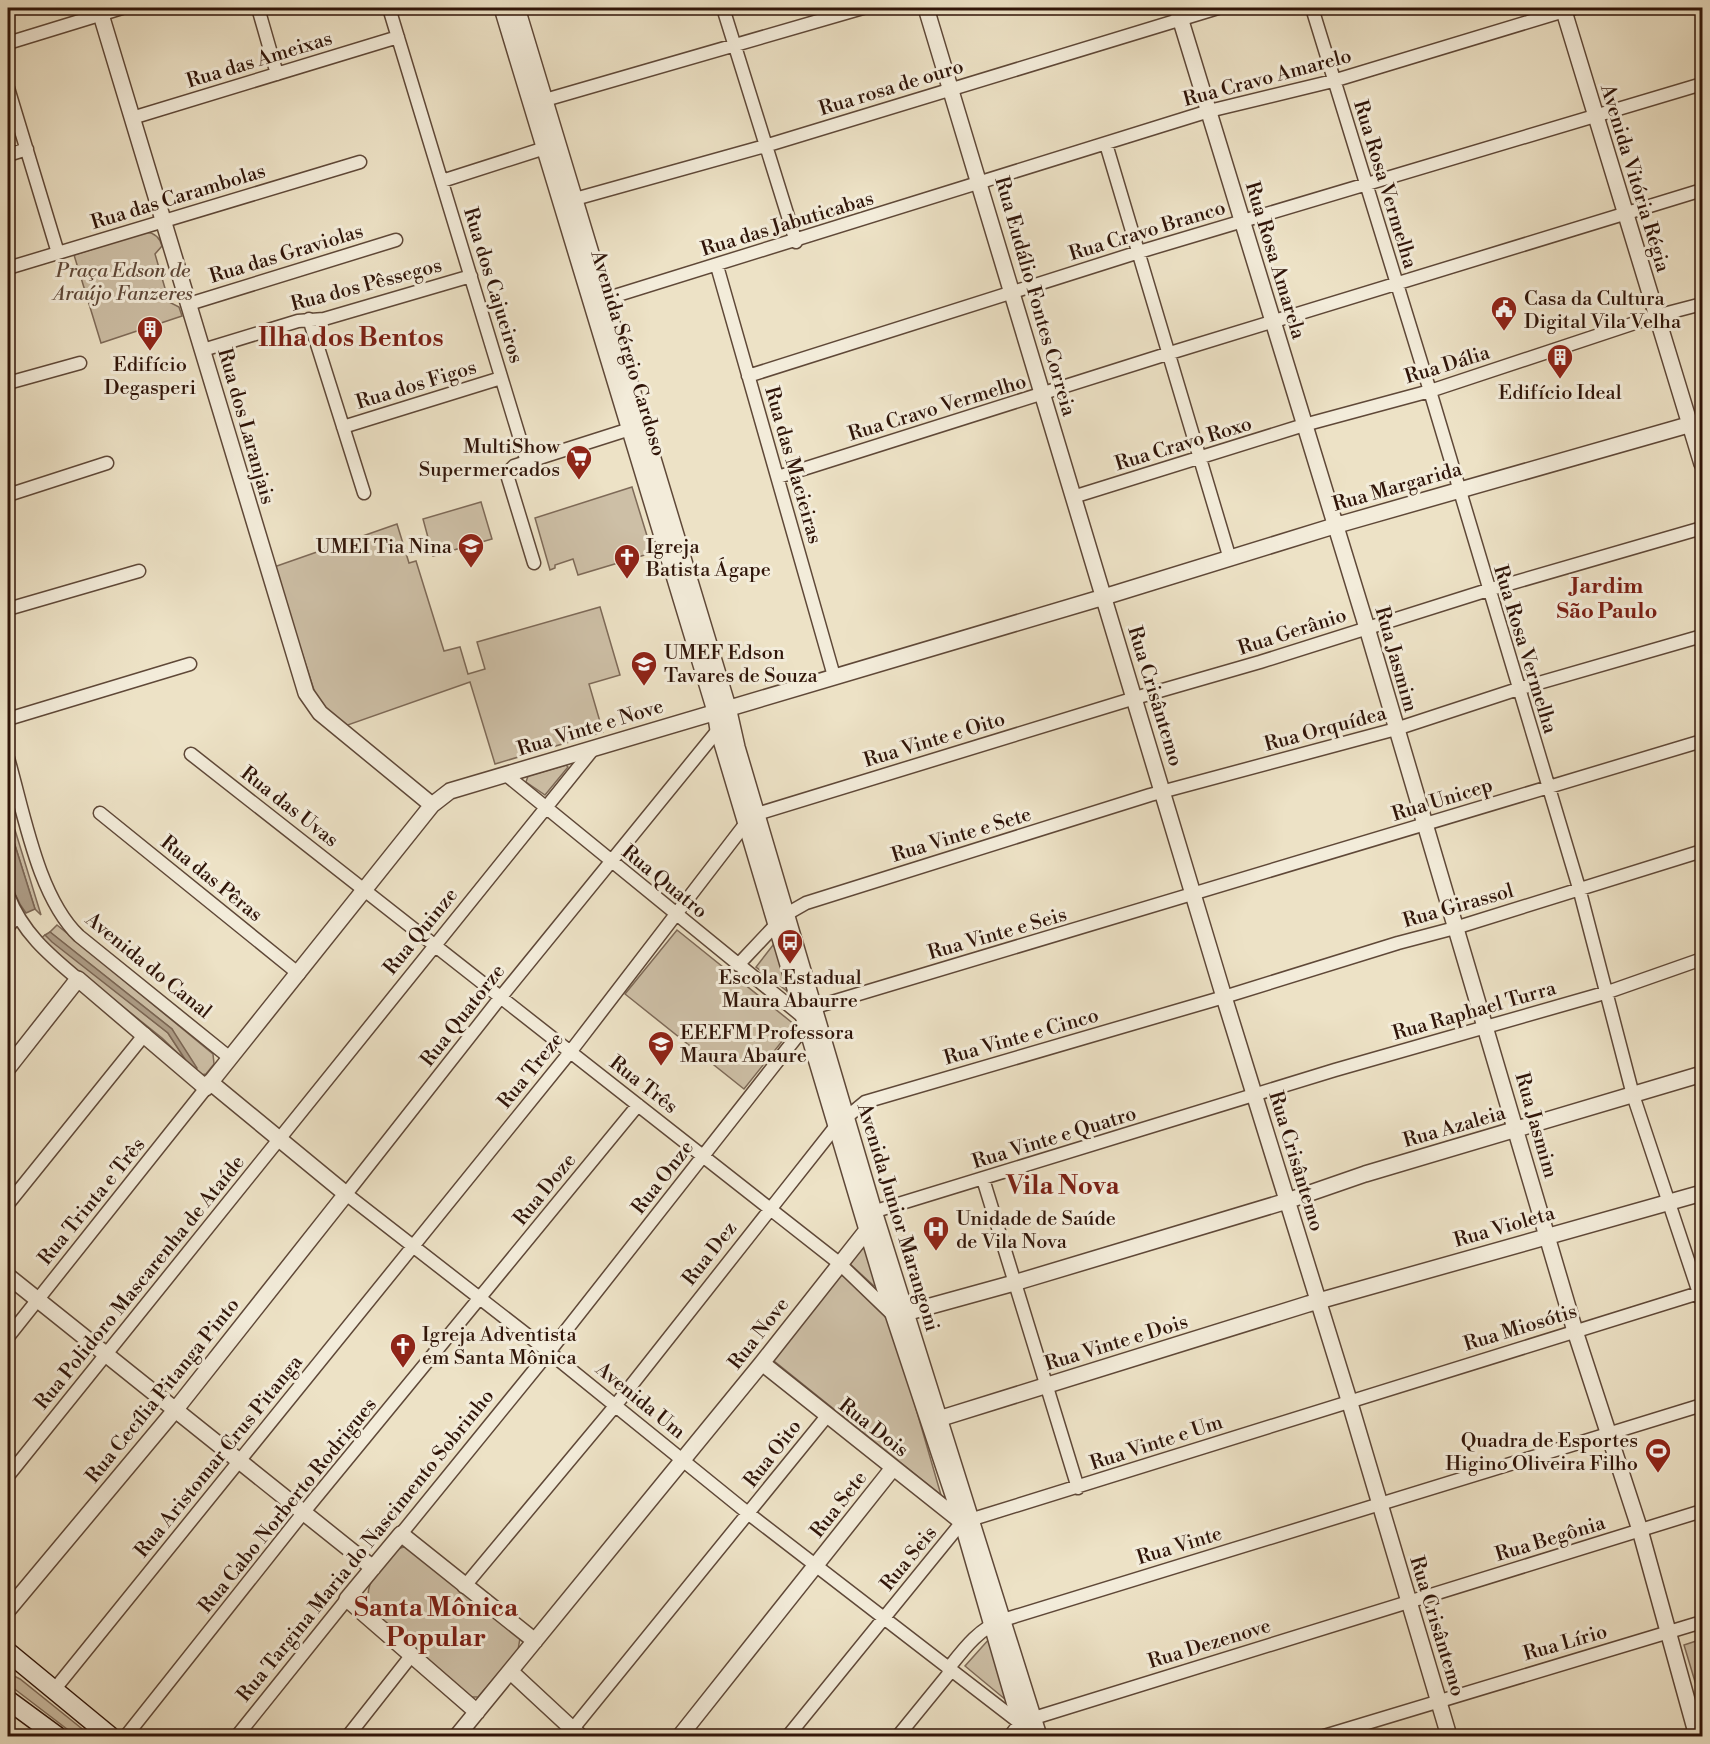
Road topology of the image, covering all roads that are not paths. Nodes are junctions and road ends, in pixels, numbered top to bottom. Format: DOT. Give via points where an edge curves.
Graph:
graph roads {
  1 [pos="122,8"];
  2 [pos="258,8"];
  3 [pos="389,8"];
  4 [pos="502,8"];
  5 [pos="517,8"];
  6 [pos="723,8"];
  7 [pos="862,8"];
  8 [pos="926,8"];
  9 [pos="1218,8"];
  10 [pos="1312,8"];
  11 [pos="1567,8"];
  12 [pos="100,10"];
  13 [pos="1179,13"];
  14 [pos="398,37"];
  15 [pos="8,43"];
  16 [pos="735,46"];
  17 [pos="277,74"];
  18 [pos="1333,81"];
  19 [pos="1702,84"];
  20 [pos="8,88"];
  21 [pos="951,88"];
  22 [pos="538,102"];
  23 [pos="1209,111"];
  24 [pos="1595,115"];
  25 [pos="132,118"];
  26 [pos="1106,144"];
  27 [pos="552,146"];
  28 [pos="765,146"];
  29 [pos="27,149"];
  30 [pos="8,155"];
  31 [pos="360,162"];
  32 [pos="442,181"];
  33 [pos="981,183"];
  34 [pos="1368,185"];
  35 [pos="1702,190"];
  36 [pos="568,201"];
  37 [pos="1624,213"];
  38 [pos="164,220"];
  39 [pos="1243,221"];
  40 [pos="396,240"];
  41 [pos="796,242"];
  42 [pos="1139,252"];
  43 [pos="58,253"];
  44 [pos="717,266"];
  45 [pos="8,268"];
  46 [pos="471,276"];
  47 [pos="1398,285"];
  48 [pos="1013,292"];
  49 [pos="598,301"];
  50 [pos="189,304"];
  51 [pos="1702,304"];
  52 [pos="1656,316"];
  53 [pos="309,319"];
  54 [pos="1272,322"];
  55 [pos="203,350"];
  56 [pos="1170,353"];
  57 [pos="80,363"];
  58 [pos="748,376"];
  59 [pos="501,378"];
  60 [pos="8,383"];
  61 [pos="1430,391"];
  62 [pos="1042,395"];
  63 [pos="1696,422"];
  64 [pos="1304,425"];
  65 [pos="343,427"];
  66 [pos="636,427"];
  67 [pos="1201,458"];
  68 [pos="527,462"];
  69 [pos="107,464"];
  70 [pos="1702,464"];
  71 [pos="778,477"];
  72 [pos="1459,491"];
  73 [pos="364,493"];
  74 [pos="8,495"];
  75 [pos="1073,497"];
  76 [pos="1334,526"];
  77 [pos="1702,528"];
  78 [pos="1230,559"];
  79 [pos="534,563"];
  80 [pos="139,571"];
  81 [pos="1488,590"];
  82 [pos="1104,597"];
  83 [pos="8,609"];
  84 [pos="1367,628"];
  85 [pos="1702,636"];
  86 [pos="190,664"];
  87 [pos="834,676"];
  88 [pos="1518,688"];
  89 [pos="1135,698"];
  90 [pos="722,709"];
  91 [pos="8,719"];
  92 [pos="1396,729"];
  93 [pos="718,730"];
  94 [pos="1702,741"];
  95 [pos="594,747"];
  96 [pos="191,754"];
  97 [pos="8,758"];
  98 [pos="505,774"];
  99 [pos="1546,787"];
  100 [pos="1163,792"];
  101 [pos="432,805"];
  102 [pos="544,807"];
  103 [pos="100,813"];
  104 [pos="751,819"];
  105 [pos="1423,826"];
  106 [pos="1702,851"];
  107 [pos="610,861"];
  108 [pos="365,888"];
  109 [pos="1578,888"];
  110 [pos="8,895"];
  111 [pos="1193,896"];
  112 [pos="676,915"];
  113 [pos="16,916"];
  114 [pos="781,919"];
  115 [pos="8,927"];
  116 [pos="1455,928"];
  117 [pos="434,944"];
  118 [pos="1702,959"];
  119 [pos="738,965"];
  120 [pos="299,974"];
  121 [pos="78,979"];
  122 [pos="1608,992"];
  123 [pos="1224,997"];
  124 [pos="500,998"];
  125 [pos="807,1017"];
  126 [pos="1486,1028"];
  127 [pos="145,1034"];
  128 [pos="571,1051"];
  129 [pos="230,1058"];
  130 [pos="8,1068"];
  131 [pos="1702,1074"];
  132 [pos="208,1085"];
  133 [pos="1256,1095"];
  134 [pos="1633,1095"];
  135 [pos="638,1105"];
  136 [pos="841,1121"];
  137 [pos="1516,1130"];
  138 [pos="279,1140"];
  139 [pos="704,1156"];
  140 [pos="983,1179"];
  141 [pos="1702,1193"];
  142 [pos="346,1194"];
  143 [pos="1287,1201"];
  144 [pos="1670,1202"];
  145 [pos="8,1204"];
  146 [pos="769,1208"];
  147 [pos="871,1220"];
  148 [pos="1547,1236"];
  149 [pos="413,1248"];
  150 [pos="839,1263"];
  151 [pos="8,1276"];
  152 [pos="1014,1283"];
  153 [pos="1702,1296"];
  154 [pos="479,1299"];
  155 [pos="37,1301"];
  156 [pos="1318,1302"];
  157 [pos="900,1314"];
  158 [pos="1575,1331"];
  159 [pos="8,1337"];
  160 [pos="549,1352"];
  161 [pos="107,1354"];
  162 [pos="762,1363"];
  163 [pos="1046,1386"];
  164 [pos="1349,1400"];
  165 [pos="1702,1405"];
  166 [pos="615,1406"];
  167 [pos="176,1409"];
  168 [pos="826,1416"];
  169 [pos="933,1420"];
  170 [pos="1608,1435"];
  171 [pos="238,1461"];
  172 [pos="682,1461"];
  173 [pos="893,1468"];
  174 [pos="8,1476"];
  175 [pos="1078,1488"];
  176 [pos="1379,1503"];
  177 [pos="1702,1511"];
  178 [pos="303,1513"];
  179 [pos="749,1515"];
  180 [pos="967,1521"];
  181 [pos="1640,1530"];
  182 [pos="401,1534"];
  183 [pos="815,1566"];
  184 [pos="373,1568"];
  185 [pos="464,1587"];
  186 [pos="347,1599"];
  187 [pos="1409,1602"];
  188 [pos="8,1610"];
  189 [pos="884,1619"];
  190 [pos="997,1622"];
  191 [pos="1702,1622"];
  192 [pos="1669,1632"];
  193 [pos="534,1641"];
  194 [pos="8,1652"];
  195 [pos="411,1656"];
  196 [pos="8,1662"];
  197 [pos="950,1670"];
  198 [pos="32,1671"];
  199 [pos="510,1671"];
  200 [pos="54,1690"];
  201 [pos="8,1700"];
  202 [pos="1438,1700"];
  203 [pos="477,1712"];
  204 [pos="1026,1726"];
  205 [pos="573,1734"];
  206 [pos="1696,1735"];
  207 [pos="57,1737"];
  208 [pos="110,1737"];
  209 [pos="126,1737"];
  210 [pos="237,1737"];
  211 [pos="348,1737"];
  212 [pos="457,1737"];
  213 [pos="680,1737"];
  214 [pos="788,1737"];
  215 [pos="898,1737"];
  216 [pos="1010,1737"];
  217 [pos="1039,1737"];
  218 [pos="1324,1737"];
  219 [pos="1449,1737"];
  1 -- 12 [label="street"];
  2 -- 17 [label="street"];
  3 -- 14 [label="street, Rua dos Cajueiros"];
  4 -- 22 [label="street, Avenida Sérgio Cardoso"];
  5 -- 22 [label="street, Avenida Sérgio Cardoso"];
  6 -- 16 [label="street"];
  7 -- 16 [label="street"];
  8 -- 21 [label="street, Rua Eudálio Fontes Correia"];
  9 -- 13 [label="street, Rua rosa de ouro"];
  10 -- 18 [label="street, Rua Rosa Vermelha"];
  11 -- 18 [label="street, Rua Cravo Amarelo"];
  11 -- 24 [label="street, Avenida Vitória Régia"];
  12 -- 15 [label="street"];
  12 -- 25 [label="street, Rua dos Laranjais"];
  13 -- 21 [label="street, Rua rosa de ouro"];
  13 -- 23 [label="street, Rua Rosa Amarela"];
  14 -- 17 [label="street, Rua das Ameixas"];
  14 -- 32 [label="street, Rua dos Cajueiros"];
  16 -- 22 [label="street"];
  16 -- 28 [label="street"];
  17 -- 25 [label="street, Rua das Ameixas"];
  18 -- 23 [label="street, Rua Cravo Amarelo"];
  18 -- 34 [label="street, Rua Rosa Vermelha"];
  19 -- 24 [label="street, Rua Cravo Branco"];
  20 -- 29 [label="street"];
  21 -- 28 [label="street, Rua rosa de ouro"];
  21 -- 33 [label="street, Rua Eudálio Fontes Correia"];
  22 -- 27 [label="street, Avenida Sérgio Cardoso"];
  23 -- 26 [label="street, Rua Cravo Amarelo"];
  23 -- 39 [label="street, Rua Rosa Amarela"];
  24 -- 34 [label="street, Rua Cravo Branco"];
  24 -- 37 [label="street, Avenida Vitória Régia"];
  25 -- 38 [label="street, Rua dos Laranjais"];
  26 -- 33 [label="street, Rua Cravo Amarelo"];
  26 -- 42 [label="street"];
  27 -- 32 [label="street"];
  27 -- 36 [label="street, Avenida Sérgio Cardoso"];
  28 -- 36 [label="street, Rua rosa de ouro"];
  28 -- 41 [label="street"];
  29 -- 30 [label="street"];
  29 -- 43 [label="street"];
  31 -- 38 [label="street, Rua das Carambolas"];
  32 -- 46 [label="street, Rua dos Cajueiros"];
  33 -- 41 [label="street, Rua das Jabuticabas"];
  33 -- 48 [label="street, Rua Eudálio Fontes Correia"];
  34 -- 39 [label="street, Rua Cravo Branco"];
  34 -- 47 [label="street, Rua Rosa Vermelha"];
  35 -- 37 [label="street, Rua Cravo Vermelho"];
  36 -- 49 [label="street, Avenida Sérgio Cardoso"];
  37 -- 47 [label="street, Rua Cravo Vermelho"];
  37 -- 52 [label="street, Avenida Vitória Régia"];
  38 -- 43 [label="street, Rua das Carambolas"];
  38 -- 50 [label="street, Rua dos Laranjais"];
  39 -- 42 [label="street, Rua Cravo Branco"];
  39 -- 54 [label="street, Rua Rosa Amarela"];
  40 -- 50 [label="street, Rua das Graviolas"];
  41 -- 44 [label="street, Rua das Jabuticabas"];
  42 -- 48 [label="street, Rua Cravo Branco"];
  42 -- 56 [label="street"];
  43 -- 45 [label="street, Rua das Carambolas"];
  44 -- 49 [label="street, Rua das Jabuticabas"];
  44 -- 58 [label="street, Rua das Macieiras"];
  46 -- 53 [label="street, Rua dos Pêssegos" via="324,319"];
  46 -- 59 [label="street, Rua dos Cajueiros"];
  47 -- 54 [label="street, Rua Cravo Vermelho"];
  47 -- 61 [label="street, Rua Rosa Vermelha"];
  48 -- 58 [label="street, Rua Cravo Branco"];
  48 -- 62 [label="street, Rua Eudálio Fontes Correia"];
  49 -- 66 [label="street, Avenida Sérgio Cardoso"];
  50 -- 55 [label="street, Rua dos Laranjais"];
  51 -- 52 [label="street, Rua Dália"];
  52 -- 61 [label="street, Rua Dália"];
  52 -- 63 [label="street, Avenida Vitória Régia"];
  53 -- 55 [label="street, Rua dos Pêssegos"];
  53 -- 65 [label="street"];
  54 -- 56 [label="street, Rua Cravo Vermelho"];
  54 -- 64 [label="street, Rua Rosa Amarela"];
  55 -- 101 [label="street, Rua dos Laranjais" via="306,693 320,713"];
  56 -- 62 [label="street, Rua Cravo Vermelho"];
  56 -- 67 [label="street"];
  57 -- 60 [label="street"];
  58 -- 71 [label="street, Rua das Macieiras"];
  59 -- 65 [label="street, Rua dos Figos"];
  59 -- 68 [label="street, Rua dos Cajueiros"];
  61 -- 64 [label="street, Rua Dália"];
  61 -- 72 [label="street, Rua Rosa Vermelha"];
  62 -- 71 [label="street, Rua Cravo Vermelho"];
  62 -- 75 [label="street, Rua Eudálio Fontes Correia"];
  63 -- 70 [label="street, Avenida Vitória Régia"];
  63 -- 72 [label="street, Rua Margarida"];
  64 -- 67 [label="street, Rua Cravo Roxo"];
  64 -- 76 [label="street, Rua Rosa Amarela"];
  65 -- 73 [label="street"];
  66 -- 68 [label="street"];
  66 -- 90 [label="street, Avenida Sérgio Cardoso"];
  67 -- 75 [label="street, Rua Cravo Roxo"];
  67 -- 78 [label="street"];
  68 -- 79 [label="street" via="511,468 508,474"];
  69 -- 74 [label="street"];
  71 -- 87 [label="street, Rua das Macieiras"];
  72 -- 76 [label="street, Rua Margarida"];
  72 -- 81 [label="street, Rua Rosa Vermelha"];
  75 -- 82 [label="street, Rua Eudálio Fontes Correia"];
  76 -- 78 [label="street, Rua Margarida"];
  76 -- 84 [label="street, Rua Jasmim"];
  77 -- 81 [label="street, Rua Gerânio"];
  78 -- 82 [label="street, Rua Margarida"];
  80 -- 83 [label="street"];
  81 -- 84 [label="street, Rua Gerânio"];
  81 -- 88 [label="street, Rua Rosa Vermelha"];
  82 -- 87 [label="street, Rua Vinte e Nove"];
  82 -- 89 [label="street, Rua Crisântemo"];
  84 -- 89 [label="street, Rua Gerânio"];
  84 -- 92 [label="street, Rua Jasmim"];
  85 -- 88 [label="street, Rua Orquídea"];
  86 -- 91 [label="street"];
  87 -- 90 [label="street, Rua Vinte e Nove"];
  88 -- 92 [label="street, Rua Orquídea"];
  88 -- 99 [label="street, Rua Rosa Vermelha"];
  89 -- 100 [label="street, Rua Crisântemo"];
  89 -- 104 [label="street, Rua Vinte e Oito"];
  90 -- 93 [label="street, Avenida Junior Marangoni"];
  90 -- 95 [label="street, Rua Vinte e Nove"];
  90 -- 104 [label="street, Avenida Junior Marangoni"];
  92 -- 100 [label="street, Rua Orquídea"];
  92 -- 105 [label="street, Rua Jasmim"];
  93 -- 104 [label="street, Avenida Junior Marangoni"];
  93 -- 107 [label="street, Rua Quatorze"];
  94 -- 99 [label="street, Rua Unicep"];
  95 -- 98 [label="street, Rua Vinte e Nove"];
  95 -- 102 [label="street, Rua Quinze"];
  96 -- 108 [label="street, Rua das Uvas"];
  97 -- 129 [label="street, Avenida do Canal" via="47,890 63,919"];
  98 -- 101 [label="street, Rua Vinte e Nove" via="450,791"];
  98 -- 102 [label="street, Rua Quatro"];
  99 -- 105 [label="street, Rua Unicep"];
  99 -- 109 [label="street, Rua Rosa Vermelha"];
  100 -- 111 [label="street, Rua Crisântemo"];
  100 -- 114 [label="street, Rua Vinte e Sete" via="806,903"];
  101 -- 108 [label="street, Rua Vinte e Nove"];
  102 -- 107 [label="street, Rua Quatro"];
  102 -- 117 [label="street, Rua Quinze"];
  103 -- 120 [label="street, Rua das Pêras"];
  104 -- 112 [label="street, Rua Treze"];
  104 -- 114 [label="street, Avenida Junior Marangoni"];
  105 -- 111 [label="street, Rua Unicep"];
  105 -- 116 [label="street, Rua Jasmim"];
  106 -- 109 [label="street, Rua Girassol"];
  107 -- 112 [label="street, Rua Quatro"];
  107 -- 124 [label="street, Rua Quatorze"];
  108 -- 117 [label="street, Rua Três"];
  108 -- 120 [label="street, Rua Vinte e Nove"];
  109 -- 116 [label="street, Rua Girassol"];
  109 -- 122 [label="street, Rua Rosa Vermelha"];
  110 -- 113 [label="street"];
  111 -- 123 [label="street, Rua Crisântemo"];
  111 -- 125 [label="street, Rua Vinte e Seis"];
  112 -- 119 [label="street, Rua Quatro"];
  112 -- 128 [label="street, Rua Treze"];
  113 -- 115 [label="street"];
  113 -- 121 [label="street" via="38,945"];
  114 -- 119 [label="street, Rua Vinte e Sete"];
  114 -- 125 [label="street, Avenida Junior Marangoni"];
  116 -- 123 [label="street, Rua Girassol"];
  116 -- 126 [label="street, Rua Jasmim"];
  117 -- 124 [label="street, Rua Três"];
  117 -- 138 [label="street, Rua Quinze"];
  118 -- 122 [label="street, Rua Raphael Turra"];
  119 -- 125 [label="street, Rua Quatro"];
  120 -- 129 [label="street, Rua Vinte e Nove"];
  121 -- 127 [label="street"];
  121 -- 130 [label="street"];
  122 -- 126 [label="street, Rua Raphael Turra"];
  122 -- 134 [label="street, Rua Rosa Vermelha"];
  123 -- 133 [label="street, Rua Crisântemo"];
  123 -- 136 [label="street, Rua Vinte e Cinco" via="865,1102"];
  124 -- 128 [label="street, Rua Três"];
  124 -- 142 [label="street, Rua Quatorze"];
  125 -- 136 [label="street, Avenida Junior Marangoni"];
  125 -- 139 [label="street, Rua Onze"];
  126 -- 133 [label="street, Rua Raphael Turra"];
  126 -- 137 [label="street, Rua Jasmim"];
  127 -- 132 [label="street"];
  127 -- 145 [label="street"];
  128 -- 135 [label="street, Rua Três"];
  128 -- 149 [label="street, Rua Treze"];
  129 -- 132 [label="street, Rua Vinte e Nove"];
  131 -- 134 [label="street, Rua Azaleia"];
  132 -- 138 [label="street, Avenida Um"];
  132 -- 155 [label="street, Rua Trinta e Três"];
  133 -- 140 [label="street, Rua Vinte e Quatro"];
  133 -- 143 [label="street, Rua Crisântemo"];
  134 -- 137 [label="street, Rua Azaleia"];
  134 -- 144 [label="street, Rua Rosa Vermelha"];
  135 -- 139 [label="street, Rua Três"];
  135 -- 154 [label="street, Rua Doze"];
  136 -- 146 [label="street, Rua Dez"];
  136 -- 147 [label="street, Avenida Junior Marangoni"];
  137 -- 143 [label="street, Rua Azaleia"];
  137 -- 148 [label="street, Rua Jasmim"];
  138 -- 142 [label="street, Avenida Um"];
  138 -- 161 [label="street, Rua Polidoro Mascarenha de Ataíde"];
  139 -- 146 [label="street, Rua Três"];
  139 -- 160 [label="street, Rua Onze"];
  140 -- 147 [label="street, Rua Vinte e Quatro"];
  140 -- 152 [label="street"];
  141 -- 144 [label="street, Rua Violeta"];
  142 -- 149 [label="street, Avenida Um"];
  142 -- 167 [label="street, Rua Cecília Pitanga Pinto"];
  143 -- 152 [label="street, Rua Azaleia"];
  143 -- 156 [label="street, Rua Crisântemo"];
  144 -- 148 [label="street, Rua Violeta"];
  144 -- 153 [label="street, Rua Rosa Vermelha"];
  146 -- 150 [label="street, Rua Três"];
  146 -- 166 [label="street, Rua Dez"];
  147 -- 150 [label="street, Rua Nove"];
  147 -- 157 [label="street, Avenida Junior Marangoni"];
  148 -- 156 [label="street, Rua Violeta"];
  148 -- 158 [label="street, Rua Jasmim"];
  149 -- 154 [label="street, Avenida Um"];
  149 -- 171 [label="street, Rua Aristomar Crus Pitanga"];
  150 -- 157 [label="street, Rua Três"];
  150 -- 162 [label="street, Rua Nove"];
  151 -- 155 [label="street"];
  152 -- 157 [label="street, Rua Azaleia"];
  152 -- 163 [label="street"];
  153 -- 158 [label="street, Rua Miosótis"];
  154 -- 160 [label="street, Avenida Um"];
  154 -- 178 [label="street, Rua Cabo Norberto Rodrigues"];
  155 -- 159 [label="street, Rua Trinta e Três"];
  155 -- 161 [label="street"];
  156 -- 163 [label="street, Rua Vinte e Dois"];
  156 -- 164 [label="street, Rua Crisântemo"];
  157 -- 169 [label="street, Avenida Junior Marangoni"];
  158 -- 164 [label="street, Rua Miosótis"];
  158 -- 170 [label="street, Rua Jasmim"];
  160 -- 166 [label="street, Avenida Um"];
  160 -- 182 [label="street, Rua Targina Maria do Nascimento Sobrinho"];
  161 -- 167 [label="street"];
  161 -- 174 [label="street, Rua Polidoro Mascarenha de Ataíde"];
  162 -- 168 [label="street, Rua Dois"];
  162 -- 172 [label="street, Rua Nove"];
  163 -- 169 [label="street, Rua Vinte e Dois"];
  163 -- 175 [label="street"];
  164 -- 175 [label="street, Rua Vinte e Um"];
  164 -- 176 [label="street, Rua Crisântemo"];
  165 -- 170 [label="street, Rua Vinte"];
  166 -- 172 [label="street, Avenida Um"];
  166 -- 185 [label="street, Rua Dez"];
  167 -- 171 [label="street"];
  167 -- 188 [label="street, Rua Cecília Pitanga Pinto"];
  168 -- 173 [label="street, Rua Dois"];
  168 -- 179 [label="street, Rua Oito"];
  169 -- 180 [label="street, Avenida Junior Marangoni"];
  170 -- 176 [label="street, Rua Vinte"];
  170 -- 181 [label="street, Rua Jasmim"];
  171 -- 178 [label="street"];
  171 -- 200 [label="street, Rua Aristomar Crus Pitanga"];
  172 -- 179 [label="street, Avenida Um"];
  172 -- 193 [label="street, Rua Nove"];
  173 -- 180 [label="street, Rua Dois"];
  173 -- 183 [label="street, Rua Sete"];
  175 -- 180 [label="street, Rua Vinte e Um"];
  176 -- 187 [label="street, Rua Crisântemo"];
  176 -- 190 [label="street, Rua Vinte"];
  177 -- 181 [label="street, Rua Begônia"];
  178 -- 184 [label="street"];
  178 -- 209 [label="street, Rua Cabo Norberto Rodrigues"];
  179 -- 183 [label="street, Avenida Um"];
  179 -- 205 [label="street, Rua Oito"];
  180 -- 189 [label="street, Rua Seis"];
  180 -- 190 [label="street, Avenida Junior Marangoni"];
  181 -- 187 [label="street, Rua Begônia"];
  181 -- 192 [label="street, Rua Jasmim"];
  182 -- 184 [label="street, Rua Targina Maria do Nascimento Sobrinho"];
  182 -- 185 [label="street"];
  183 -- 189 [label="street, Avenida Um"];
  183 -- 213 [label="street, Rua Sete"];
  184 -- 186 [label="street, Rua Targina Maria do Nascimento Sobrinho"];
  185 -- 193 [label="street"];
  186 -- 195 [label="street"];
  186 -- 210 [label="street, Rua Targina Maria do Nascimento Sobrinho"];
  187 -- 202 [label="street, Rua Crisântemo"];
  187 -- 204 [label="street, Rua Dezenove"];
  189 -- 197 [label="street, Avenida Um"];
  189 -- 214 [label="street, Rua Seis"];
  190 -- 197 [label="street" via="966,1647"];
  190 -- 204 [label="street, Avenida Junior Marangoni"];
  191 -- 192 [label="street, Rua Lírio"];
  192 -- 202 [label="street, Rua Lírio"];
  192 -- 206 [label="street, Rua Jasmim"];
  193 -- 199 [label="street, Rua Nove"];
  194 -- 198 [label="main road"];
  195 -- 203 [label="street"];
  195 -- 211 [label="street"];
  196 -- 198 [label="main road"];
  197 -- 204 [label="street, Avenida Um"];
  197 -- 215 [label="street"];
  198 -- 200 [label="main road"];
  199 -- 203 [label="street, Rua Nove"];
  199 -- 205 [label="street"];
  200 -- 208 [label="main road"];
  201 -- 207 [label="main road"];
  202 -- 218 [label="street, Rua Lírio"];
  202 -- 219 [label="street, Rua Crisântemo"];
  203 -- 212 [label="street, Rua Nove"];
  204 -- 216 [label="street"];
  204 -- 217 [label="street, Avenida Junior Marangoni"];
}
